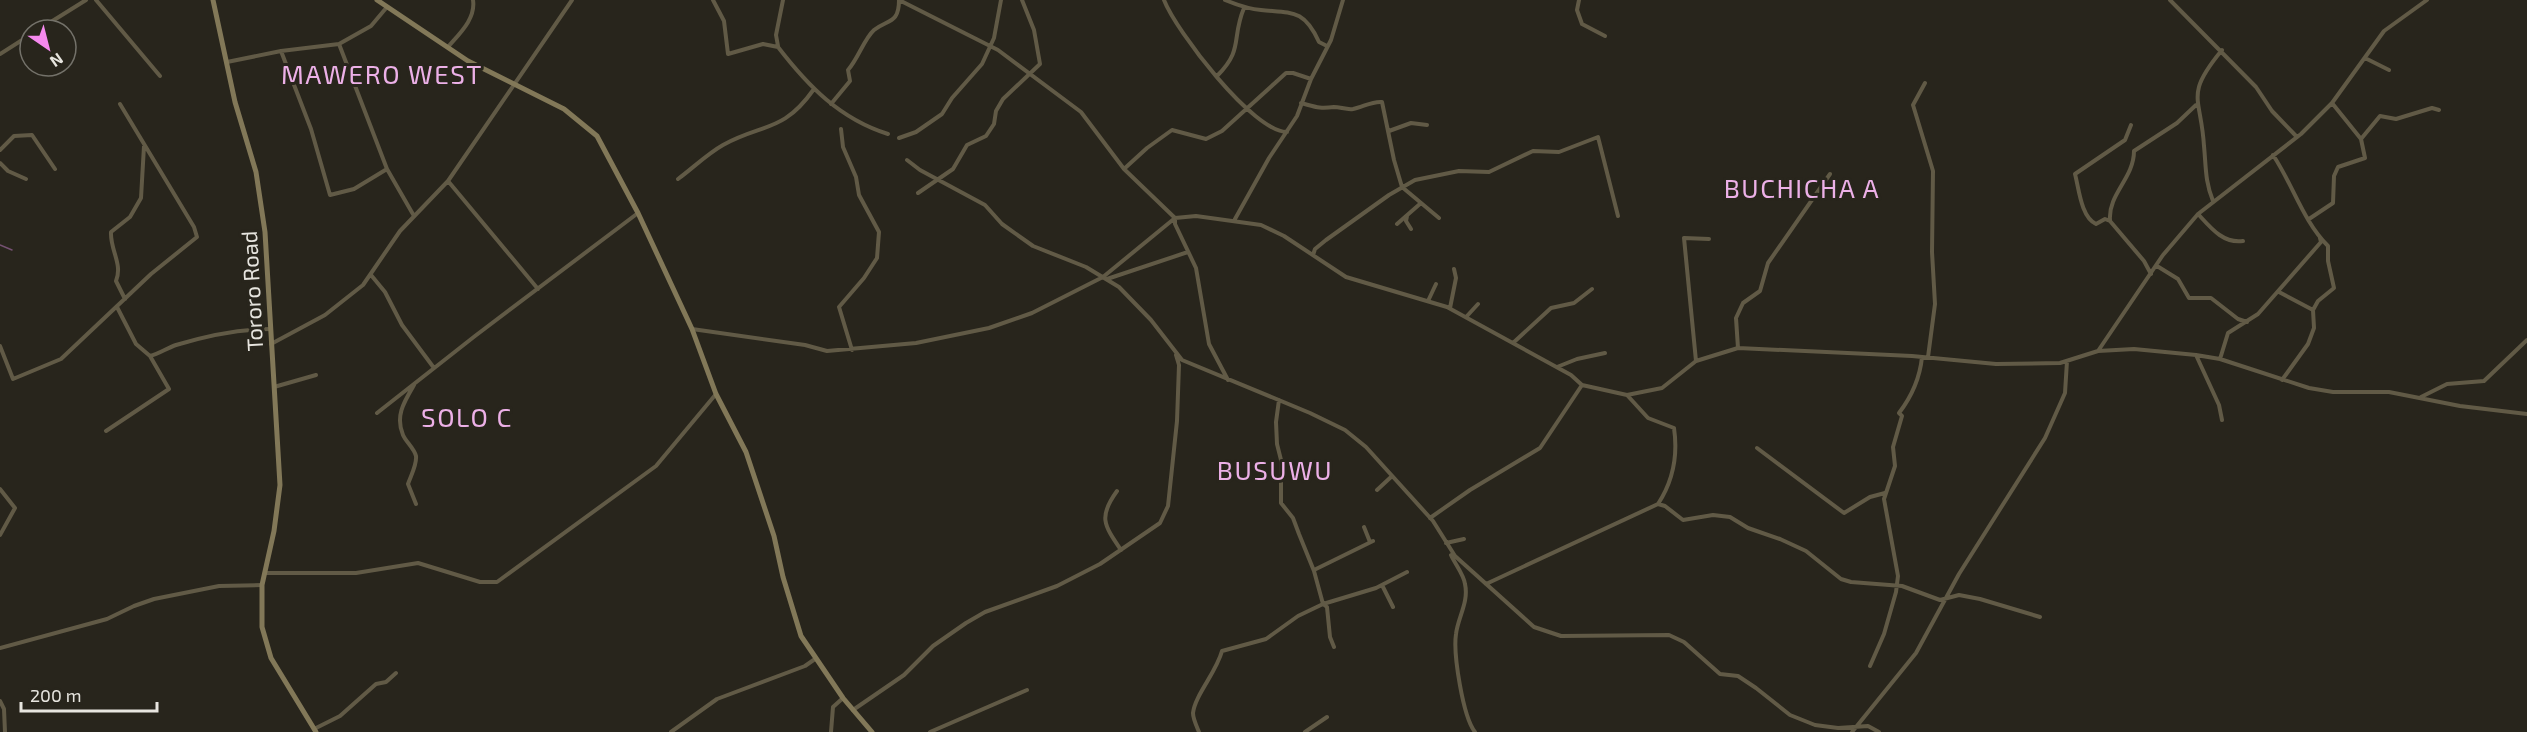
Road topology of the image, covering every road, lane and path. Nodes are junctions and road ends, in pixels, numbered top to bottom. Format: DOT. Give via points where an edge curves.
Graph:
graph roads {
  1 [pos="86,0"];
  2 [pos="96,0"];
  3 [pos="213,0"];
  4 [pos="377,0"];
  5 [pos="473,0"];
  6 [pos="572,0"];
  7 [pos="713,0"];
  8 [pos="783,0"];
  9 [pos="899,0"];
  10 [pos="1001,0"];
  11 [pos="1022,0"];
  12 [pos="1164,0"];
  13 [pos="1225,0"];
  14 [pos="1342,0"];
  15 [pos="1579,0"];
  16 [pos="2170,0"];
  17 [pos="2427,0"];
  18 [pos="387,8"];
  19 [pos="1244,8"];
  20 [pos="58,18"];
  21 [pos="776,35"];
  22 [pos="1605,36"];
  23 [pos="18,43"];
  24 [pos="339,44"];
  25 [pos="767,44"];
  26 [pos="778,46"];
  27 [pos="989,46"];
  28 [pos="1327,46"];
  29 [pos="447,48"];
  30 [pos="2222,50"];
  31 [pos="281,51"];
  32 [pos="0,54"];
  33 [pos="2365,58"];
  34 [pos="227,62"];
  35 [pos="2389,70"];
  36 [pos="1031,75"];
  37 [pos="160,76"];
  38 [pos="1217,76"];
  39 [pos="1311,79"];
  40 [pos="1924,83"];
  41 [pos="516,84"];
  42 [pos="814,89"];
  43 [pos="1301,103"];
  44 [pos="2332,103"];
  45 [pos="120,104"];
  46 [pos="831,104"];
  47 [pos="2196,105"];
  48 [pos="1247,108"];
  49 [pos="2439,110"];
  50 [pos="1428,125"];
  51 [pos="2131,125"];
  52 [pos="841,129"];
  53 [pos="1389,131"];
  54 [pos="1287,132"];
  55 [pos="888,134"];
  56 [pos="2297,137"];
  57 [pos="898,138"];
  58 [pos="2361,139"];
  59 [pos="144,146"];
  60 [pos="0,150"];
  61 [pos="2273,155"];
  62 [pos="907,160"];
  63 [pos="0,163"];
  64 [pos="55,169"];
  65 [pos="387,169"];
  66 [pos="1124,169"];
  67 [pos="1830,174"];
  68 [pos="26,179"];
  69 [pos="678,179"];
  70 [pos="940,179"];
  71 [pos="448,182"];
  72 [pos="1402,187"];
  73 [pos="918,193"];
  74 [pos="2213,201"];
  75 [pos="1421,203"];
  76 [pos="638,213"];
  77 [pos="2198,214"];
  78 [pos="1407,215"];
  79 [pos="414,216"];
  80 [pos="1618,216"];
  81 [pos="1175,218"];
  82 [pos="1439,218"];
  83 [pos="1235,219"];
  84 [pos="2309,219"];
  85 [pos="2110,221"];
  86 [pos="1397,224"];
  87 [pos="1411,229"];
  88 [pos="2319,237"];
  89 [pos="1709,239"];
  90 [pos="2243,241"];
  91 [pos="1188,252"];
  92 [pos="1312,255"];
  93 [pos="2157,266"];
  94 [pos="1454,269"];
  95 [pos="2151,274"];
  96 [pos="371,275"];
  97 [pos="1105,278"];
  98 [pos="1436,284"];
  99 [pos="538,289"];
  100 [pos="1592,289"];
  101 [pos="2279,292"];
  102 [pos="125,299"];
  103 [pos="1428,301"];
  104 [pos="1478,304"];
  105 [pos="117,307"];
  106 [pos="1450,308"];
  107 [pos="2313,310"];
  108 [pos="1467,316"];
  109 [pos="2247,322"];
  110 [pos="271,329"];
  111 [pos="692,329"];
  112 [pos="2527,340"];
  113 [pos="1513,343"];
  114 [pos="271,344"];
  115 [pos="0,346"];
  116 [pos="1738,348"];
  117 [pos="852,350"];
  118 [pos="2098,351"];
  119 [pos="1605,353"];
  120 [pos="1176,354"];
  121 [pos="2196,355"];
  122 [pos="150,356"];
  123 [pos="1922,357"];
  124 [pos="1928,357"];
  125 [pos="2220,359"];
  126 [pos="1696,361"];
  127 [pos="2067,361"];
  128 [pos="434,368"];
  129 [pos="1557,368"];
  130 [pos="316,375"];
  131 [pos="1228,380"];
  132 [pos="2282,380"];
  133 [pos="416,382"];
  134 [pos="1582,385"];
  135 [pos="273,387"];
  136 [pos="716,394"];
  137 [pos="1627,394"];
  138 [pos="2420,397"];
  139 [pos="1279,400"];
  140 [pos="377,413"];
  141 [pos="2527,414"];
  142 [pos="2222,420"];
  143 [pos="106,431"];
  144 [pos="1757,448"];
  145 [pos="1391,477"];
  146 [pos="0,489"];
  147 [pos="1377,490"];
  148 [pos="1117,491"];
  149 [pos="1885,493"];
  150 [pos="416,504"];
  151 [pos="1658,504"];
  152 [pos="1430,518"];
  153 [pos="1364,527"];
  154 [pos="0,535"];
  155 [pos="1464,539"];
  156 [pos="1446,543"];
  157 [pos="1449,549"];
  158 [pos="1121,550"];
  159 [pos="1314,570"];
  160 [pos="1407,572"];
  161 [pos="264,573"];
  162 [pos="1486,584"];
  163 [pos="262,585"];
  164 [pos="1382,585"];
  165 [pos="1897,586"];
  166 [pos="1946,600"];
  167 [pos="1323,604"];
  168 [pos="1393,607"];
  169 [pos="2040,617"];
  170 [pos="1334,647"];
  171 [pos="0,648"];
  172 [pos="815,659"];
  173 [pos="1870,666"];
  174 [pos="396,673"];
  175 [pos="1027,690"];
  176 [pos="843,698"];
  177 [pos="0,701"];
  178 [pos="853,710"];
  179 [pos="1327,717"];
  180 [pos="1856,728"];
  181 [pos="315,731"];
  182 [pos="5,732"];
  183 [pos="671,732"];
  184 [pos="831,732"];
  185 [pos="872,732"];
  186 [pos="930,732"];
  187 [pos="1199,732"];
  188 [pos="1305,732"];
  189 [pos="1474,732"];
  190 [pos="1852,732"];
  191 [pos="1879,732"];
  1 -- 20 [label="street"];
  2 -- 37 [label="street"];
  3 -- 34 [label="main road, Tororo Road"];
  4 -- 18 [label="main road"];
  5 -- 29 [label="street" via="470,20"];
  6 -- 41 [label="street"];
  7 -- 25 [label="street" via="724,21 728,54"];
  8 -- 21 [label="street"];
  9 -- 27 [label="street"];
  9 -- 46 [label="street" via="899,10 892,21 874,31 848,70 850,81"];
  10 -- 27 [label="street"];
  11 -- 36 [label="street" via="1041,55 1040,64"];
  12 -- 38 [label="street" via="1193,51"];
  13 -- 19 [label="street"];
  14 -- 28 [label="street"];
  15 -- 22 [label="street" via="1577,10 1582,24"];
  16 -- 30 [label="street"];
  17 -- 33 [label="street" via="2384,31"];
  18 -- 24 [label="street" via="371,27"];
  18 -- 29 [label="main road"];
  19 -- 28 [label="street" via="1295,13 1313,29 1318,42"];
  19 -- 38 [label="street" via="1236,27 1234,57"];
  21 -- 25 [label="street"];
  21 -- 26 [label="street"];
  23 -- 32 [label="street"];
  24 -- 31 [label="street"];
  24 -- 65 [label="street"];
  25 -- 26 [label="street"];
  26 -- 42 [label="street"];
  27 -- 36 [label="street"];
  27 -- 57 [label="street" via="982,64 942,114 916,132"];
  28 -- 39 [label="street"];
  29 -- 41 [label="main road"];
  30 -- 47 [label="street" via="2205,71"];
  30 -- 56 [label="street"];
  31 -- 34 [label="street"];
  31 -- 65 [label="street" via="311,129 330,195 354,189"];
  33 -- 35 [label="street"];
  33 -- 44 [label="street"];
  34 -- 110 [label="main road, Tororo Road" via="261,199"];
  36 -- 66 [label="street" via="1081,112"];
  36 -- 70 [label="street" via="1003,99 986,136 967,145 952,169"];
  38 -- 48 [label="street"];
  39 -- 43 [label="street"];
  39 -- 48 [label="street" via="1286,73"];
  40 -- 124 [label="street" via="1913,105 1933,171 1935,304"];
  41 -- 71 [label="street"];
  41 -- 76 [label="main road" via="564,109 589,128"];
  42 -- 46 [label="street"];
  42 -- 69 [label="street" via="804,104 780,123 724,144"];
  43 -- 53 [label="street" via="1329,110 1382,102"];
  43 -- 54 [label="street"];
  44 -- 56 [label="street"];
  44 -- 58 [label="street"];
  45 -- 59 [label="street"];
  46 -- 55 [label="street" via="866,127"];
  47 -- 74 [label="street" via="2204,143 2205,182"];
  47 -- 85 [label="street" via="2134,151 2130,172 2109,210"];
  48 -- 54 [label="street" via="1279,132"];
  48 -- 66 [label="street" via="1206,139 1173,130"];
  49 -- 58 [label="street" via="2432,108 2396,119 2380,117"];
  50 -- 53 [label="street" via="1410,123"];
  51 -- 85 [label="street" via="2126,140 2075,174 2082,204 2091,221"];
  52 -- 117 [label="street" via="859,195 879,232 876,258 839,307"];
  53 -- 72 [label="street"];
  54 -- 83 [label="street"];
  56 -- 61 [label="street"];
  58 -- 84 [label="street" via="2365,158 2338,167 2333,203"];
  59 -- 102 [label="street" via="141,198 130,217 111,232 118,263 116,281"];
  59 -- 102 [label="street" via="197,237"];
  60 -- 64 [label="street" via="14,136 32,135"];
  61 -- 74 [label="street"];
  61 -- 84 [label="street"];
  62 -- 70 [label="street"];
  63 -- 68 [label="street"];
  65 -- 79 [label="street"];
  66 -- 81 [label="street"];
  67 -- 116 [label="street" via="1768,263 1760,291 1743,303 1736,318"];
  70 -- 73 [label="street"];
  70 -- 97 [label="street" via="985,205 1002,224 1033,246"];
  71 -- 79 [label="street"];
  71 -- 99 [label="street"];
  72 -- 75 [label="street"];
  72 -- 80 [label="street" via="1459,171 1489,172 1533,151 1558,152 1598,136"];
  72 -- 92 [label="street" via="1326,240"];
  74 -- 77 [label="street"];
  75 -- 78 [label="street"];
  75 -- 82 [label="street"];
  76 -- 99 [label="street"];
  76 -- 111 [label="main road"];
  77 -- 90 [label="street" via="2219,235"];
  77 -- 93 [label="street"];
  78 -- 86 [label="street"];
  78 -- 87 [label="street"];
  79 -- 96 [label="street"];
  81 -- 83 [label="street"];
  81 -- 91 [label="street"];
  81 -- 97 [label="street"];
  83 -- 92 [label="street" via="1261,225"];
  84 -- 88 [label="street"];
  85 -- 95 [label="street"];
  88 -- 101 [label="street" via="2321,242 2312,255"];
  88 -- 107 [label="street" via="2328,246 2334,288"];
  89 -- 126 [label="street" via="1684,238"];
  91 -- 97 [label="street"];
  91 -- 131 [label="street" via="1196,268 1209,344"];
  92 -- 103 [label="street" via="1346,277"];
  93 -- 95 [label="street"];
  93 -- 109 [label="street" via="2178,279 2189,298 2211,298 2238,320"];
  94 -- 106 [label="street"];
  95 -- 118 [label="street"];
  96 -- 114 [label="street" via="334,308"];
  96 -- 128 [label="street"];
  97 -- 117 [label="street" via="1007,323 916,343"];
  97 -- 120 [label="street" via="1132,300"];
  98 -- 103 [label="street"];
  99 -- 128 [label="street"];
  100 -- 113 [label="street" via="1574,303 1551,308"];
  101 -- 107 [label="street"];
  101 -- 109 [label="street"];
  102 -- 105 [label="street"];
  103 -- 106 [label="street"];
  104 -- 108 [label="street"];
  105 -- 115 [label="street" via="61,360 28,374 13,379"];
  105 -- 122 [label="street" via="136,344"];
  106 -- 108 [label="street"];
  107 -- 132 [label="street" via="2314,328 2308,344"];
  108 -- 113 [label="street"];
  109 -- 125 [label="street" via="2228,333"];
  110 -- 114 [label="main road, Tororo Road"];
  110 -- 122 [label="street" via="205,338"];
  111 -- 117 [label="street" via="827,351"];
  111 -- 136 [label="main road"];
  112 -- 138 [label="street" via="2484,381 2447,384"];
  113 -- 129 [label="street"];
  114 -- 135 [label="main road, Tororo Road"];
  116 -- 123 [label="street"];
  116 -- 126 [label="street"];
  118 -- 121 [label="street" via="2134,349"];
  118 -- 127 [label="street"];
  119 -- 129 [label="street"];
  120 -- 131 [label="street"];
  120 -- 158 [label="street" via="1177,421 1166,514 1160,523"];
  121 -- 125 [label="street"];
  121 -- 142 [label="street"];
  122 -- 143 [label="street" via="169,389"];
  123 -- 124 [label="street"];
  123 -- 149 [label="street" via="1921,371 1899,413 1902,416 1893,447 1895,466"];
  124 -- 127 [label="street" via="1996,364"];
  125 -- 132 [label="street"];
  126 -- 137 [label="street" via="1662,388"];
  127 -- 166 [label="street" via="2065,393 2045,438"];
  128 -- 133 [label="street"];
  129 -- 134 [label="street"];
  130 -- 135 [label="street"];
  131 -- 139 [label="street"];
  132 -- 138 [label="street" via="2333,392 2379,391"];
  133 -- 140 [label="street"];
  133 -- 150 [label="street" via="399,417 403,435 416,455 408,484"];
  134 -- 137 [label="street"];
  134 -- 152 [label="street" via="1540,448"];
  135 -- 161 [label="main road, Tororo Road" via="280,485"];
  136 -- 161 [label="street" via="656,466 497,582 480,582 418,563 356,573"];
  136 -- 172 [label="main road" via="746,452 801,636"];
  137 -- 151 [label="street" via="1648,418 1674,428 1676,448 1671,478"];
  138 -- 141 [label="street"];
  139 -- 145 [label="street" via="1344,430 1366,447"];
  139 -- 159 [label="street" via="1276,422 1281,503 1293,518"];
  144 -- 149 [label="street" via="1844,513"];
  145 -- 147 [label="street"];
  145 -- 152 [label="street"];
  146 -- 154 [label="street" via="15,508"];
  148 -- 158 [label="street" via="1104,515 1108,531"];
  149 -- 165 [label="street"];
  151 -- 162 [label="street"];
  151 -- 165 [label="street" via="1683,520 1713,515 1730,517 1806,551 1842,579"];
  152 -- 156 [label="street"];
  153 -- 159 [label="street" via="1371,542"];
  155 -- 156 [label="street"];
  156 -- 157 [label="street"];
  157 -- 162 [label="street"];
  157 -- 189 [label="street" via="1465,582 1456,656 1467,723"];
  158 -- 178 [label="street" via="1058,586 984,612 933,646 904,675"];
  159 -- 167 [label="street"];
  160 -- 164 [label="street"];
  161 -- 163 [label="main road, Tororo Road"];
  162 -- 180 [label="street" via="1534,627 1561,636 1669,635 1684,642 1720,674 1738,676 1790,715 1815,725"];
  163 -- 171 [label="street" via="219,586 154,599 107,619"];
  163 -- 181 [label="main road, Tororo Road" via="265,643"];
  164 -- 167 [label="street"];
  164 -- 168 [label="street"];
  165 -- 166 [label="street"];
  165 -- 173 [label="street"];
  166 -- 169 [label="street" via="1959,595"];
  166 -- 180 [label="street" via="1916,653"];
  167 -- 170 [label="street" via="1327,607"];
  167 -- 187 [label="street" via="1266,639 1222,651 1218,668 1193,714"];
  172 -- 176 [label="main road"];
  172 -- 183 [label="street" via="717,699"];
  174 -- 181 [label="street"];
  175 -- 186 [label="street"];
  176 -- 178 [label="main road"];
  176 -- 184 [label="street" via="833,707"];
  177 -- 182 [label="street"];
  178 -- 185 [label="main road"];
  179 -- 188 [label="street"];
  180 -- 190 [label="street"];
  180 -- 191 [label="street" via="1868,726"];
}
